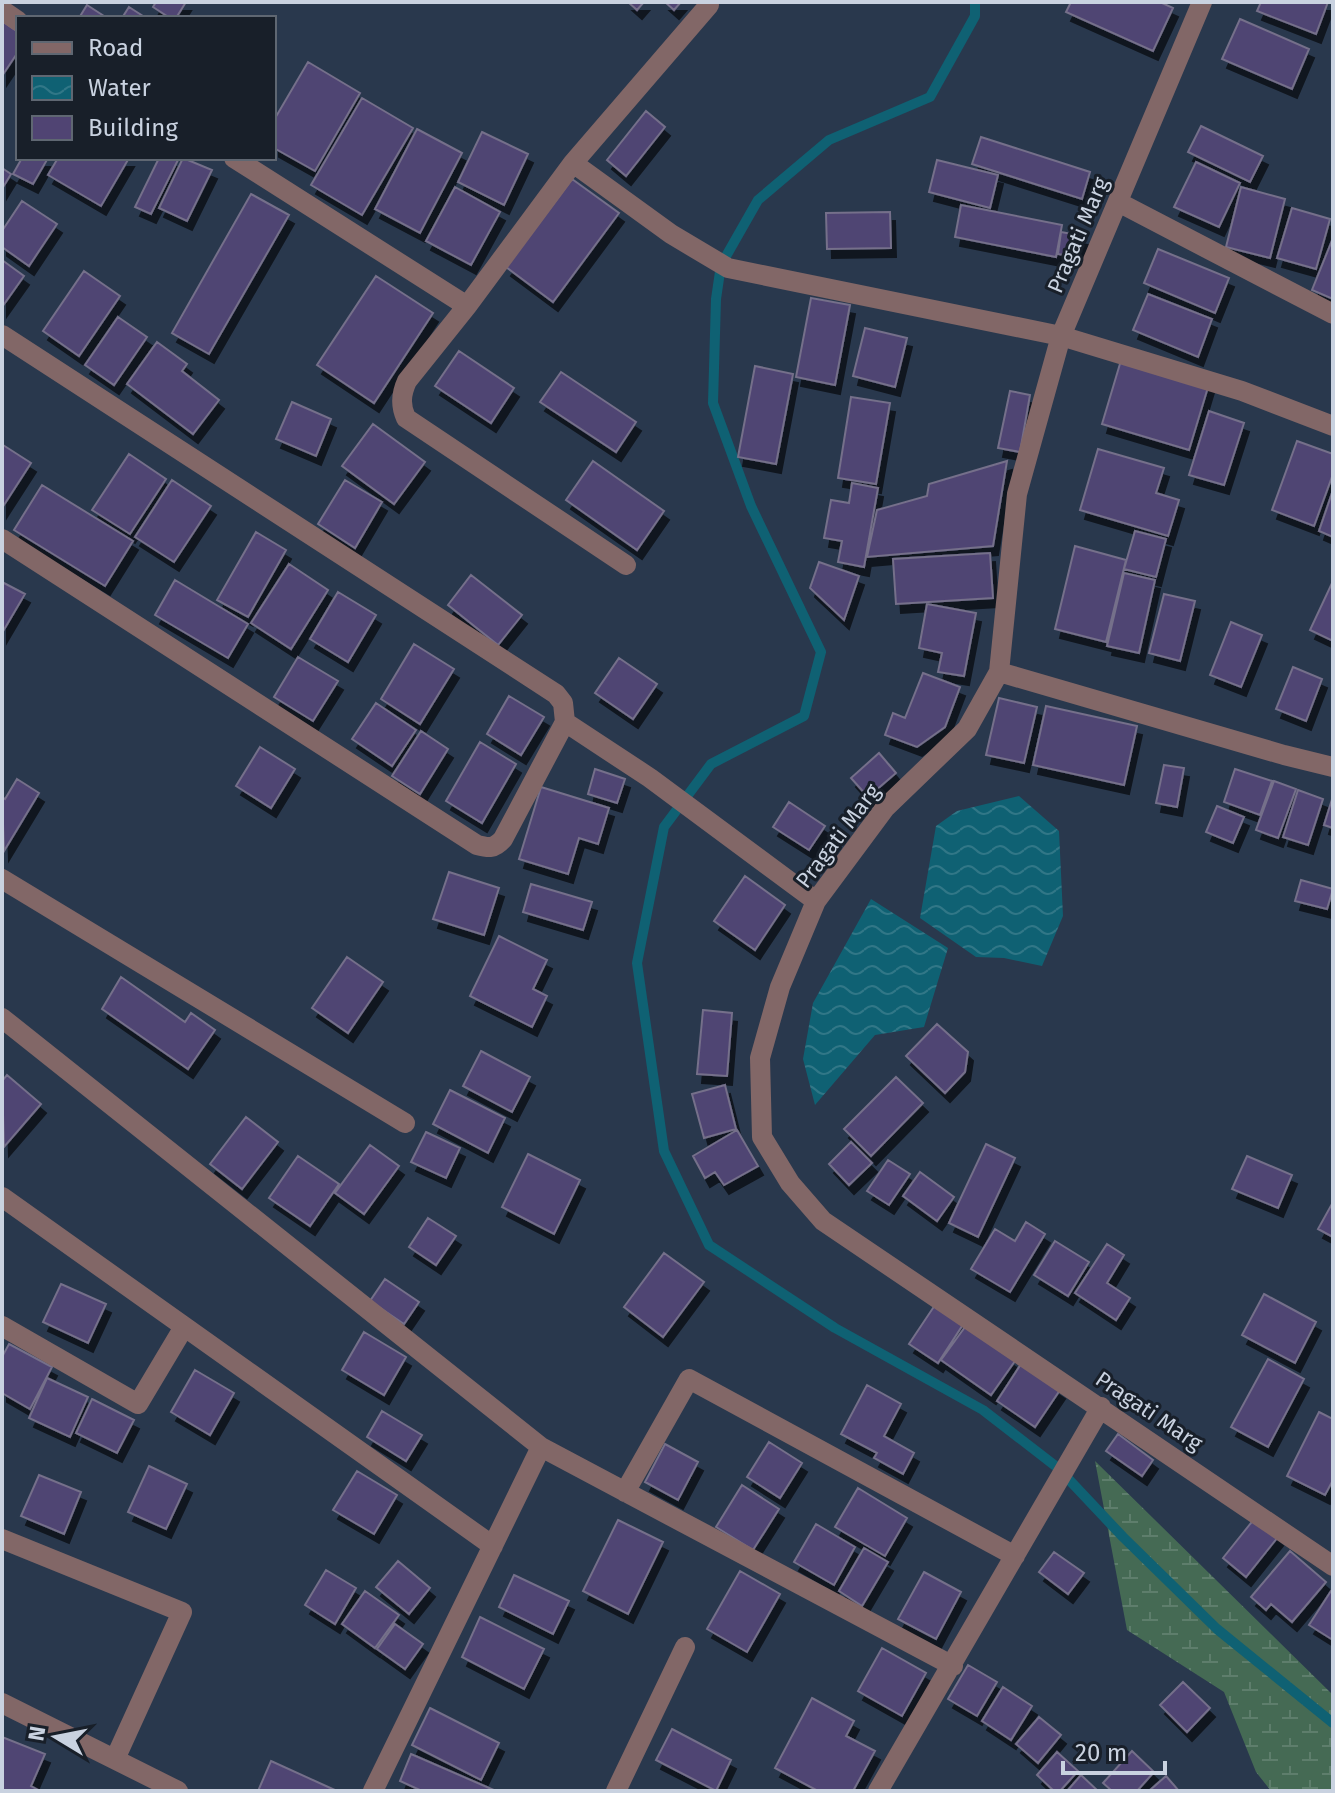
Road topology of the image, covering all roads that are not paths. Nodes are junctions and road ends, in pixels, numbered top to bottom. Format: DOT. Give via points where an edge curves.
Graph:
graph roads {
  1 [pos="1202,2"];
  2 [pos="709,5"];
  3 [pos="237,160"];
  4 [pos="573,163"];
  5 [pos="1118,202"];
  6 [pos="467,306"];
  7 [pos="1333,314"];
  8 [pos="2,335"];
  9 [pos="1061,336"];
  10 [pos="1333,426"];
  11 [pos="2,539"];
  12 [pos="626,565"];
  13 [pos="999,672"];
  14 [pos="565,722"];
  15 [pos="1333,767"];
  16 [pos="2,879"];
  17 [pos="816,901"];
  18 [pos="2,1018"];
  19 [pos="405,1123"];
  20 [pos="2,1197"];
  21 [pos="2,1326"];
  22 [pos="184,1327"];
  23 [pos="1101,1407"];
  24 [pos="541,1447"];
  25 [pos="625,1492"];
  26 [pos="2,1539"];
  27 [pos="493,1546"];
  28 [pos="1015,1556"];
  29 [pos="1333,1566"];
  30 [pos="685,1647"];
  31 [pos="953,1666"];
  32 [pos="2,1703"];
  33 [pos="115,1759"];
  34 [pos="178,1791"];
  35 [pos="373,1791"];
  36 [pos="616,1791"];
  37 [pos="878,1791"];
  1 -- 5 [label="street, Pragati Marg"];
  2 -- 4 [label="street"];
  3 -- 6 [label="street"];
  4 -- 6 [label="street"];
  4 -- 9 [label="street" via="728,268"];
  5 -- 7 [label="street"];
  5 -- 9 [label="street, Pragati Marg"];
  6 -- 12 [label="street" via="407,381 401,401 406,418"];
  8 -- 14 [label="street" via="556,694"];
  9 -- 10 [label="street" via="1242,391"];
  9 -- 13 [label="street, Pragati Marg" via="1017,494"];
  11 -- 14 [label="street" via="477,845 489,848 503,839"];
  13 -- 15 [label="street"];
  13 -- 17 [label="street, Pragati Marg" via="967,729 885,808"];
  14 -- 17 [label="street"];
  16 -- 19 [label="street"];
  17 -- 23 [label="street, Pragati Marg" via="780,987 760,1058 762,1137 790,1183 823,1221"];
  18 -- 24 [label="street"];
  20 -- 22 [label="street"];
  21 -- 22 [label="street" via="138,1404"];
  22 -- 27 [label="street"];
  23 -- 28 [label="street"];
  23 -- 29 [label="street, Pragati Marg"];
  24 -- 25 [label="street"];
  24 -- 27 [label="street"];
  25 -- 28 [label="street" via="689,1379"];
  25 -- 31 [label="street"];
  26 -- 33 [label="street" via="182,1612"];
  27 -- 35 [label="street"];
  28 -- 31 [label="street"];
  30 -- 36 [label="street"];
  31 -- 37 [label="street"];
  32 -- 33 [label="street"];
  33 -- 34 [label="street"];
}
